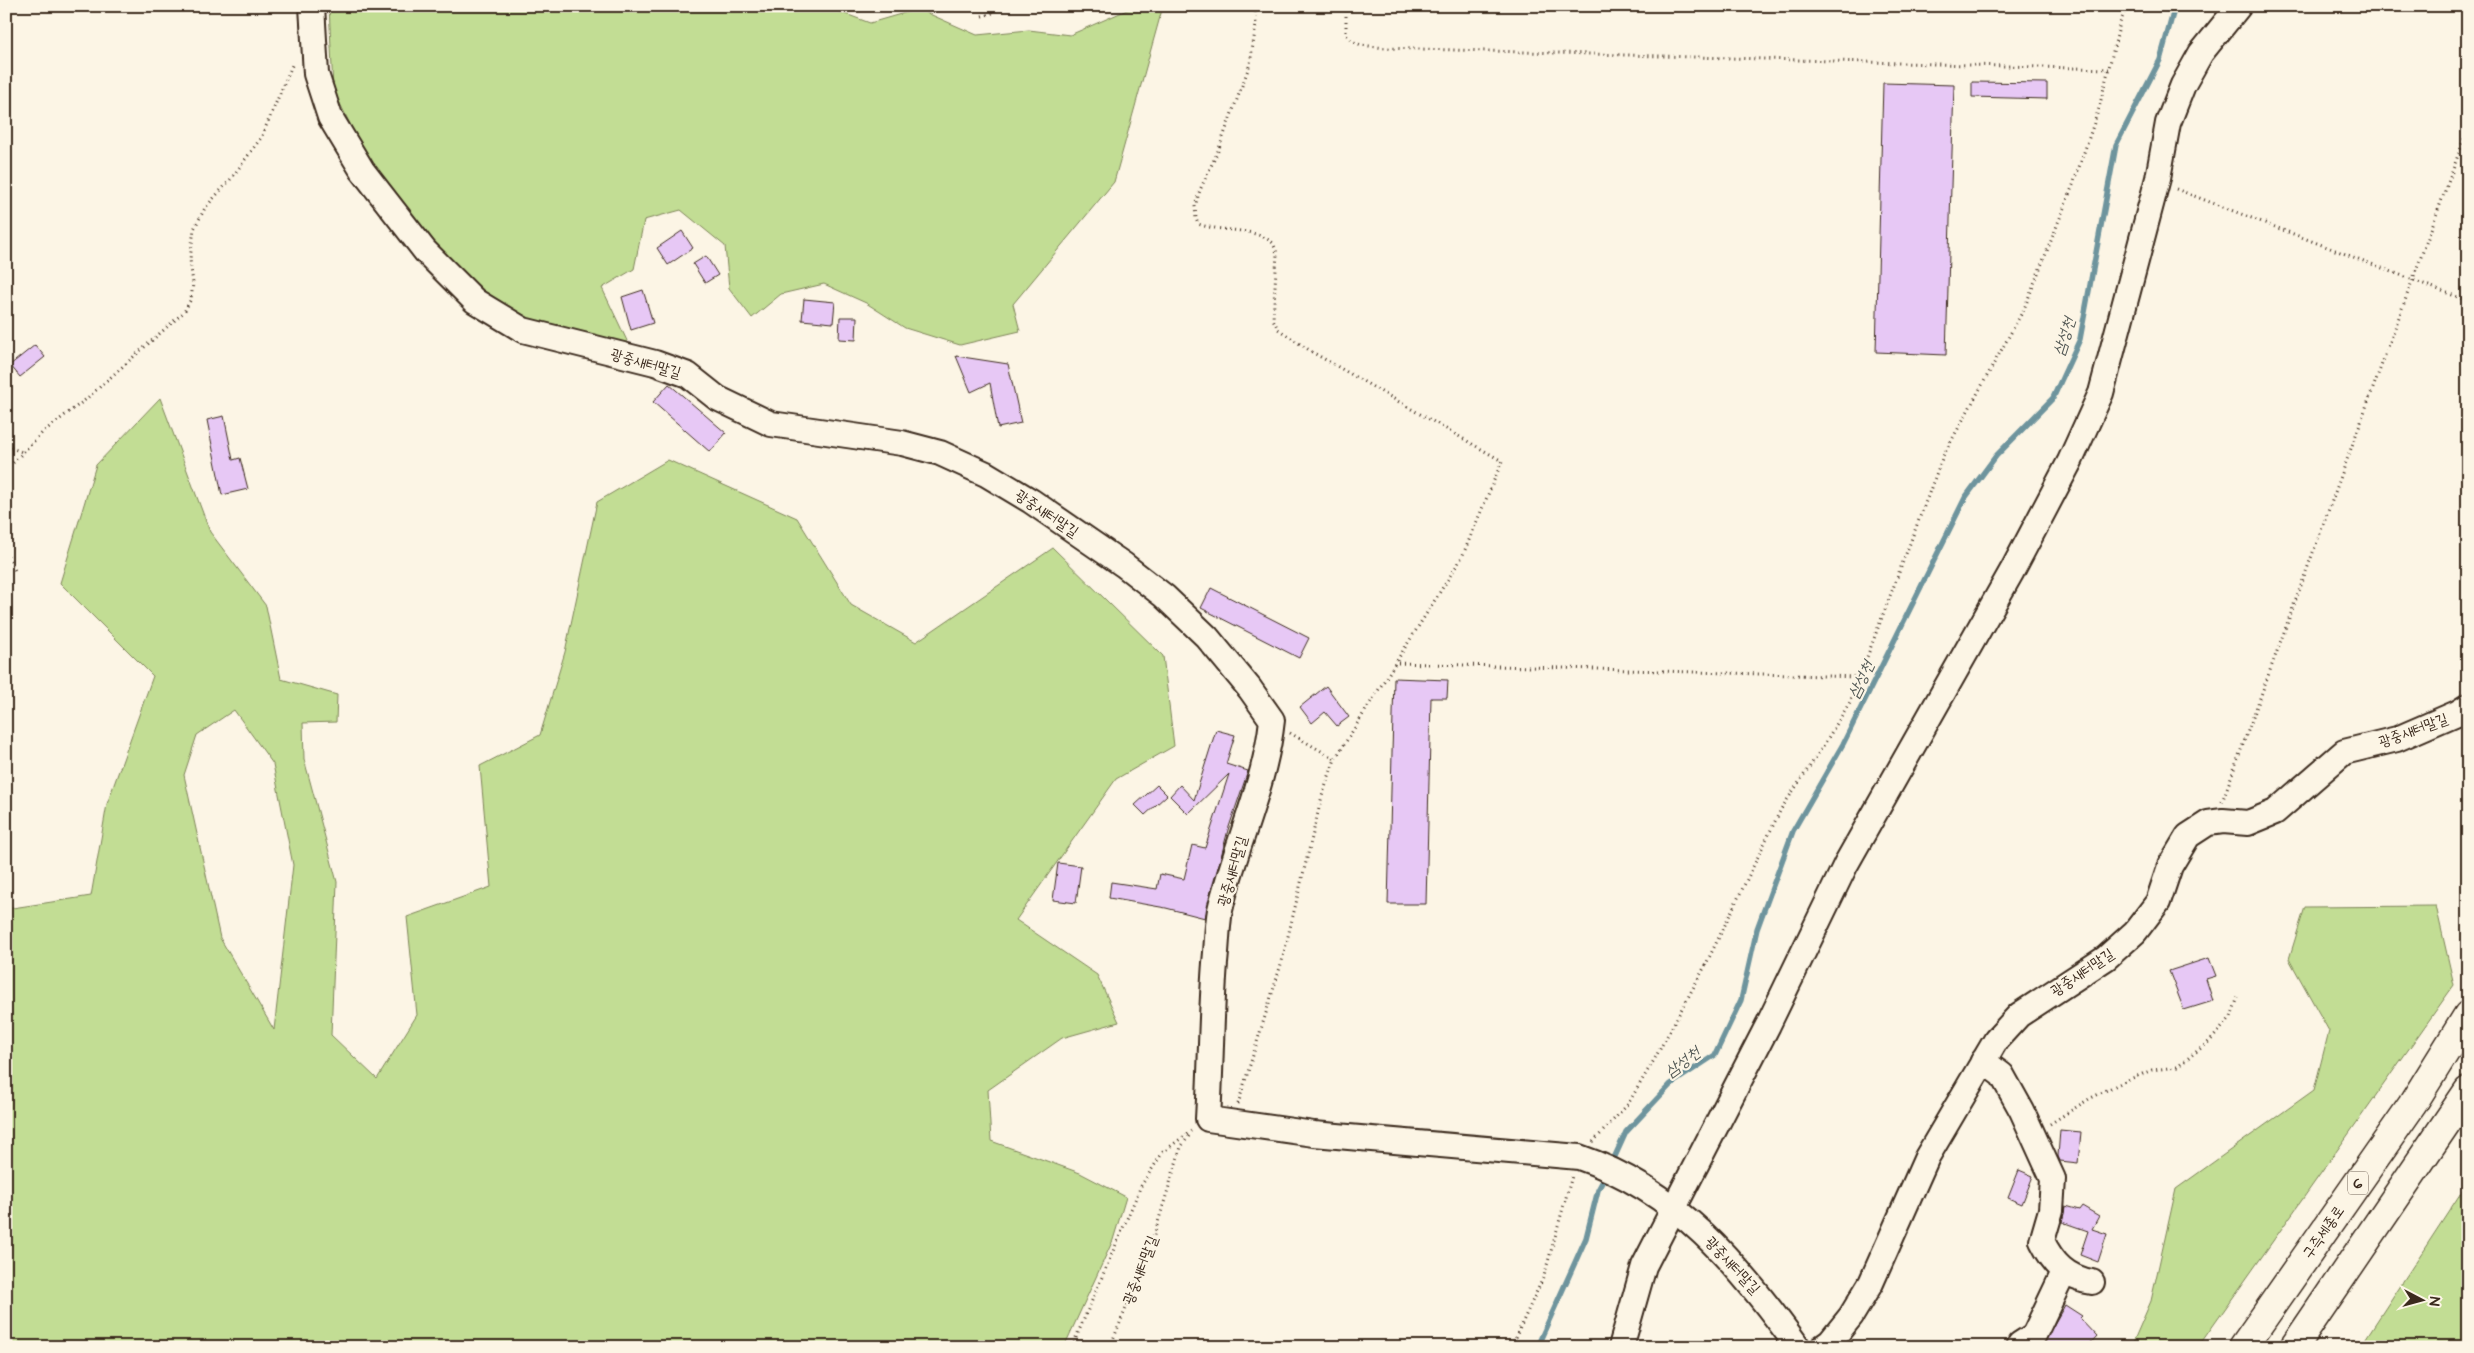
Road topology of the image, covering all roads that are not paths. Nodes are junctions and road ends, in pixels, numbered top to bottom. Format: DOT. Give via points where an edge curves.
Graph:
graph roads {
  1 [pos="312,6"];
  2 [pos="2239,6"];
  3 [pos="2468,706"];
  4 [pos="2468,1015"];
  5 [pos="1983,1061"];
  6 [pos="2468,1091"];
  7 [pos="1665,1201"];
  8 [pos="2064,1272"];
  9 [pos="2092,1282"];
  10 [pos="2020,1344"];
  11 [pos="1621,1347"];
  12 [pos="1798,1347"];
  13 [pos="1822,1347"];
  14 [pos="2243,1347"];
  15 [pos="2294,1347"];
  1 -- 7 [label="street, 광중새터말길" via="316,74 330,117 362,170 425,252 475,301 523,330 655,363 688,375 717,398 771,424 902,444 940,453 986,474 1101,549 1164,596 1207,637 1250,689 1272,720 1269,751 1220,912 1201,1124 1232,1123 1588,1160"];
  2 -- 7 [label="street" via="2201,53 2168,122 2158,178 2101,393 2070,462 1846,864 1768,1025"];
  3 -- 5 [label="street, 광중새터말길" via="2457,714 2397,739 2344,752 2275,812 2248,823 2208,823 2188,836 2170,866 2158,902 2135,932 2106,958 2019,1015 1996,1040"];
  4 -- 14 [label="highway, 구즉세종로 / 6" via="2412,1105"];
  5 -- 8 [label="street" via="2002,1075 2036,1139 2052,1180 2051,1210 2042,1241"];
  5 -- 13 [label="street, 광중새터말길" via="1927,1157 1870,1283 1851,1316"];
  6 -- 15 [label="highway"];
  7 -- 11 [label="street"];
  7 -- 12 [label="street, 광중새터말길" via="1721,1250 1761,1295"];
  8 -- 9 [label="street"];
  8 -- 10 [label="street" via="2034,1335"];
}
